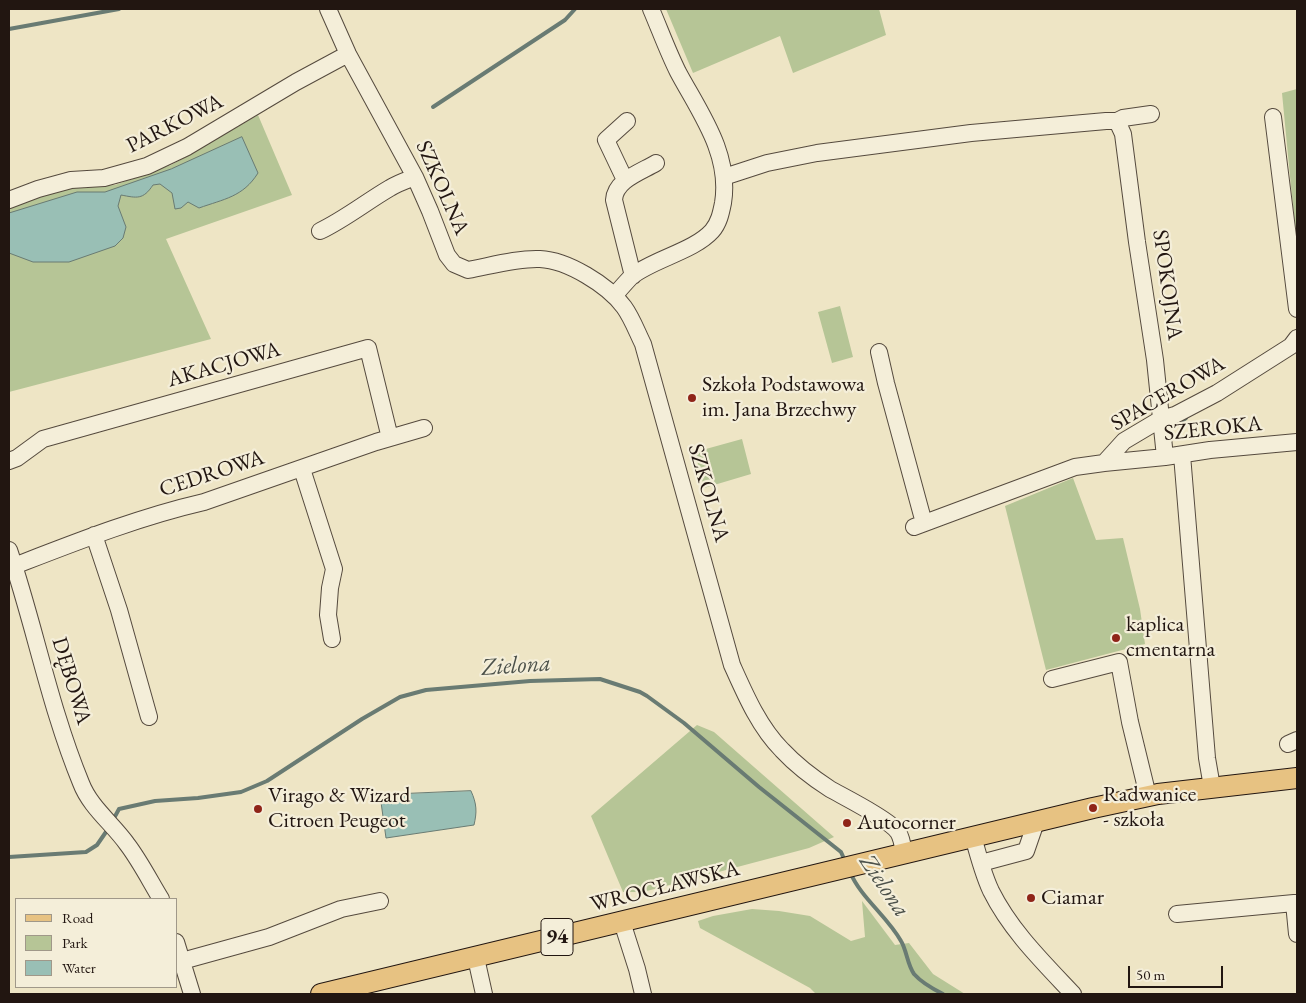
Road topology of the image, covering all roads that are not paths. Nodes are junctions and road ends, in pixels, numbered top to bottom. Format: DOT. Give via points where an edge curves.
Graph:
graph roads {
  1 [pos="328,9"];
  2 [pos="651,9"];
  3 [pos="348,54"];
  4 [pos="1151,114"];
  5 [pos="1273,117"];
  6 [pos="627,120"];
  7 [pos="1117,121"];
  8 [pos="656,163"];
  9 [pos="416,177"];
  10 [pos="724,177"];
  11 [pos="625,180"];
  12 [pos="9,200"];
  13 [pos="320,231"];
  14 [pos="633,276"];
  15 [pos="614,296"];
  16 [pos="1297,309"];
  17 [pos="1297,338"];
  18 [pos="879,352"];
  19 [pos="1161,419"];
  20 [pos="424,428"];
  21 [pos="390,438"];
  22 [pos="1297,442"];
  23 [pos="1182,455"];
  24 [pos="1165,457"];
  25 [pos="9,461"];
  26 [pos="1104,463"];
  27 [pos="302,469"];
  28 [pos="94,535"];
  29 [pos="9,550"];
  30 [pos="14,566"];
  31 [pos="332,639"];
  32 [pos="1052,679"];
  33 [pos="149,717"];
  34 [pos="1297,778"];
  35 [pos="1212,787"];
  36 [pos="1148,796"];
  37 [pos="1036,822"];
  38 [pos="973,836"];
  39 [pos="904,854"];
  40 [pos="981,863"];
  41 [pos="160,898"];
  42 [pos="380,901"];
  43 [pos="1296,903"];
  44 [pos="1177,914"];
  45 [pos="622,922"];
  46 [pos="1297,934"];
  47 [pos="178,948"];
  48 [pos="476,958"];
  49 [pos="182,961"];
  50 [pos="192,994"];
  51 [pos="321,994"];
  52 [pos="484,994"];
  53 [pos="643,994"];
  54 [pos="1073,994"];
  1 -- 3 [label="street, SZKOLNA"];
  2 -- 10 [label="street" via="678,71 706,118"];
  3 -- 9 [label="street, SZKOLNA"];
  3 -- 12 [label="street, PARKOWA" via="188,147 147,166 121,175 71,180"];
  4 -- 7 [label="street"];
  5 -- 16 [label="street"];
  6 -- 11 [label="street" via="606,140"];
  7 -- 10 [label="street" via="971,133 816,153"];
  7 -- 19 [label="street, SPOKOJNA" via="1123,134"];
  8 -- 11 [label="street"];
  9 -- 13 [label="street" via="392,187"];
  9 -- 15 [label="street, SZKOLNA" via="447,255 460,267 468,270 547,260 584,274"];
  10 -- 14 [label="street" via="721,216 712,231"];
  11 -- 14 [label="street" via="614,192 614,200"];
  14 -- 15 [label="street"];
  15 -- 39 [label="street, SZKOLNA" via="624,307 643,344 732,664 745,694 780,748 828,787 898,831"];
  17 -- 19 [label="street, SPACEROWA" via="1291,346 1217,392 1176,415"];
  18 -- 26 [label="street, SPACEROWA" via="919,525 1075,467"];
  19 -- 24 [label="street, SPOKOJNA"];
  19 -- 26 [label="street, SPACEROWA" via="1124,441"];
  20 -- 21 [label="street, CEDROWA"];
  21 -- 25 [label="street, AKACJOWA" via="368,348 43,439"];
  21 -- 27 [label="street, CEDROWA"];
  22 -- 23 [label="street, SZEROKA"];
  23 -- 24 [label="street, SZEROKA"];
  23 -- 35 [label="street"];
  24 -- 26 [label="street, SZEROKA"];
  27 -- 28 [label="street, CEDROWA"];
  27 -- 31 [label="street" via="334,569 328,615"];
  28 -- 30 [label="street, CEDROWA"];
  28 -- 33 [label="street"];
  29 -- 30 [label="street, DĘBOWA"];
  30 -- 41 [label="street, DĘBOWA" via="40,659 82,785 129,846"];
  32 -- 36 [label="street" via="1119,662"];
  34 -- 35 [label="main road, 94"];
  35 -- 36 [label="main road, 94"];
  36 -- 37 [label="main road, 94"];
  37 -- 38 [label="main road, 94"];
  37 -- 40 [label="street" via="1026,851"];
  38 -- 39 [label="main road, 94"];
  38 -- 40 [label="street"];
  39 -- 45 [label="main road, WROCŁAWSKA / 94"];
  40 -- 54 [label="street" via="991,891 1025,943"];
  42 -- 49 [label="street" via="341,910 269,937"];
  43 -- 44 [label="street"];
  43 -- 46 [label="street"];
  45 -- 48 [label="main road, WROCŁAWSKA / 94"];
  45 -- 53 [label="street"];
  47 -- 49 [label="street"];
  48 -- 51 [label="main road, WROCŁAWSKA / 94"];
  48 -- 52 [label="street"];
  49 -- 50 [label="street"];
}
